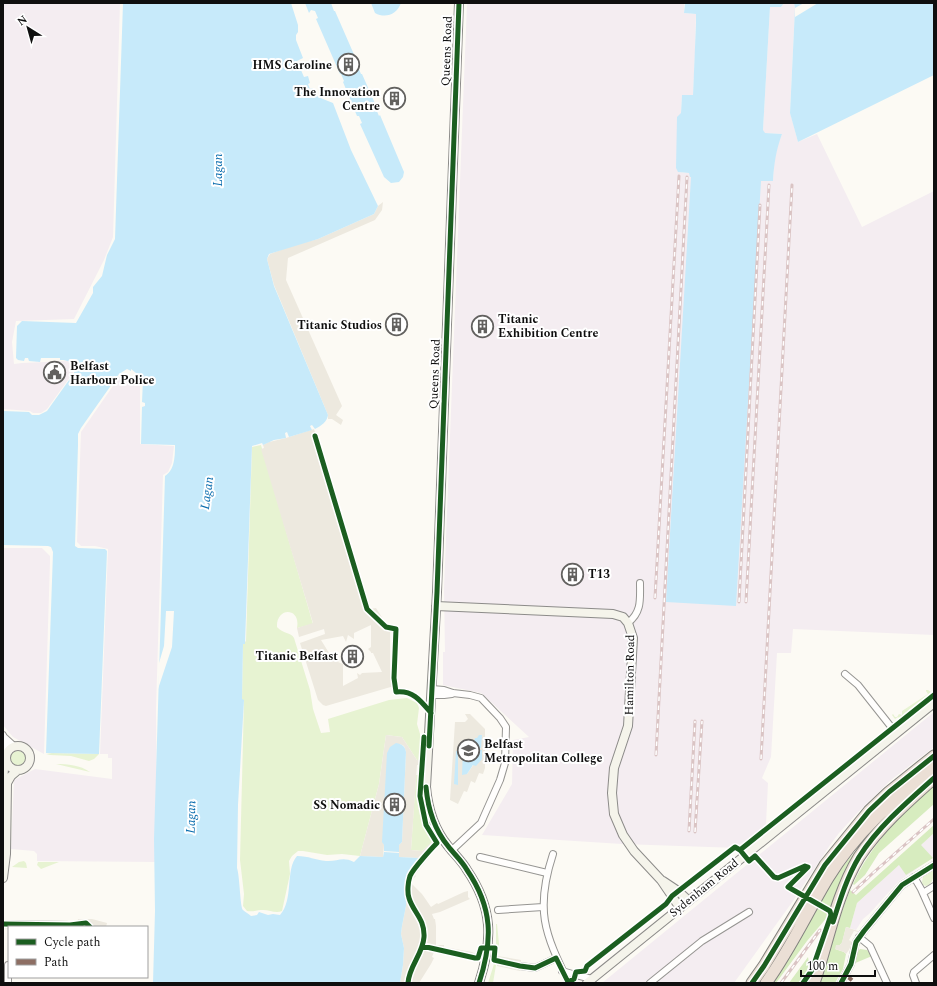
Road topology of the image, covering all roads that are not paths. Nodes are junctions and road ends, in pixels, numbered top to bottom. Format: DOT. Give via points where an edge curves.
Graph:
graph roads {
  1 [pos="458,3"];
  2 [pos="640,582"];
  3 [pos="436,606"];
  4 [pos="628,623"];
  5 [pos="845,674"];
  6 [pos="432,692"];
  7 [pos="934,703"];
  8 [pos="896,733"];
  9 [pos="4,736"];
  10 [pos="15,747"];
  11 [pos="934,756"];
  12 [pos="7,759"];
  13 [pos="934,766"];
  14 [pos="18,770"];
  15 [pos="934,778"];
  16 [pos="3,782"];
  17 [pos="451,850"];
  18 [pos="553,854"];
  19 [pos="480,857"];
  20 [pos="934,865"];
  21 [pos="547,873"];
  22 [pos="914,877"];
  23 [pos="3,878"];
  24 [pos="661,880"];
  25 [pos="934,886"];
  26 [pos="923,894"];
  27 [pos="689,900"];
  28 [pos="543,906"];
  29 [pos="680,908"];
  30 [pos="498,910"];
  31 [pos="749,912"];
  32 [pos="934,918"];
  33 [pos="3,924"];
  34 [pos="70,925"];
  35 [pos="859,937"];
  36 [pos="934,955"];
  37 [pos="556,958"];
  38 [pos="7,965"];
  39 [pos="820,965"];
  40 [pos="520,966"];
  41 [pos="562,970"];
  42 [pos="589,981"];
  43 [pos="8,983"];
  44 [pos="480,983"];
  45 [pos="569,983"];
  46 [pos="650,983"];
  47 [pos="752,983"];
  48 [pos="766,983"];
  49 [pos="810,983"];
  50 [pos="814,983"];
  51 [pos="841,983"];
  52 [pos="887,983"];
  53 [pos="916,983"];
  1 -- 3 [label="street, Queens Road"];
  2 -- 4 [label="street" via="639,608 635,618"];
  3 -- 4 [label="street, Hamilton Road" via="613,614 623,617"];
  3 -- 6 [label="street, Queens Road"];
  4 -- 24 [label="street, Hamilton Road" via="633,638 628,726 614,768 614,814 623,836"];
  5 -- 8 [label="street" via="858,685"];
  6 -- 17 [label="street, Queens Road" via="427,799 439,835"];
  6 -- 17 [label="street" via="481,698 506,727 505,763 481,823"];
  7 -- 8 [label="street, Sydenham Road"];
  8 -- 27 [label="street, Sydenham Road"];
  9 -- 10 [label="street"];
  9 -- 12 [label="street"];
  10 -- 12 [label="street"];
  10 -- 14 [label="street" via="26,750 30,758 26,767"];
  11 -- 47 [label="highway" via="869,811 825,865"];
  12 -- 14 [label="street" via="11,768"];
  12 -- 16 [label="street"];
  13 -- 48 [label="highway" via="888,805 847,850 828,877"];
  14 -- 23 [label="street" via="7,783"];
  15 -- 39 [label="highway" via="884,825 859,858 841,896"];
  17 -- 44 [label="street, Queens Road" via="472,877 486,910 489,945"];
  18 -- 21 [label="street"];
  19 -- 21 [label="street"];
  20 -- 22 [label="street"];
  21 -- 28 [label="street"];
  22 -- 26 [label="street"];
  22 -- 35 [label="street" via="895,893"];
  24 -- 27 [label="street, Hamilton Road"];
  24 -- 29 [label="street, Hamilton Road"];
  25 -- 26 [label="street"];
  26 -- 32 [label="street"];
  27 -- 29 [label="street, Sydenham Road"];
  28 -- 30 [label="street"];
  28 -- 37 [label="street" via="547,932"];
  29 -- 42 [label="street, Sydenham Road"];
  31 -- 46 [label="street" via="702,941"];
  33 -- 34 [label="street"];
  35 -- 51 [label="street"];
  35 -- 52 [label="street" via="870,946"];
  36 -- 53 [label="street" via="913,973"];
  37 -- 40 [label="street" via="535,968"];
  37 -- 41 [label="street"];
  38 -- 43 [label="street"];
  39 -- 49 [label="highway"];
  39 -- 50 [label="highway"];
  41 -- 42 [label="street"];
  41 -- 45 [label="street"];
}
